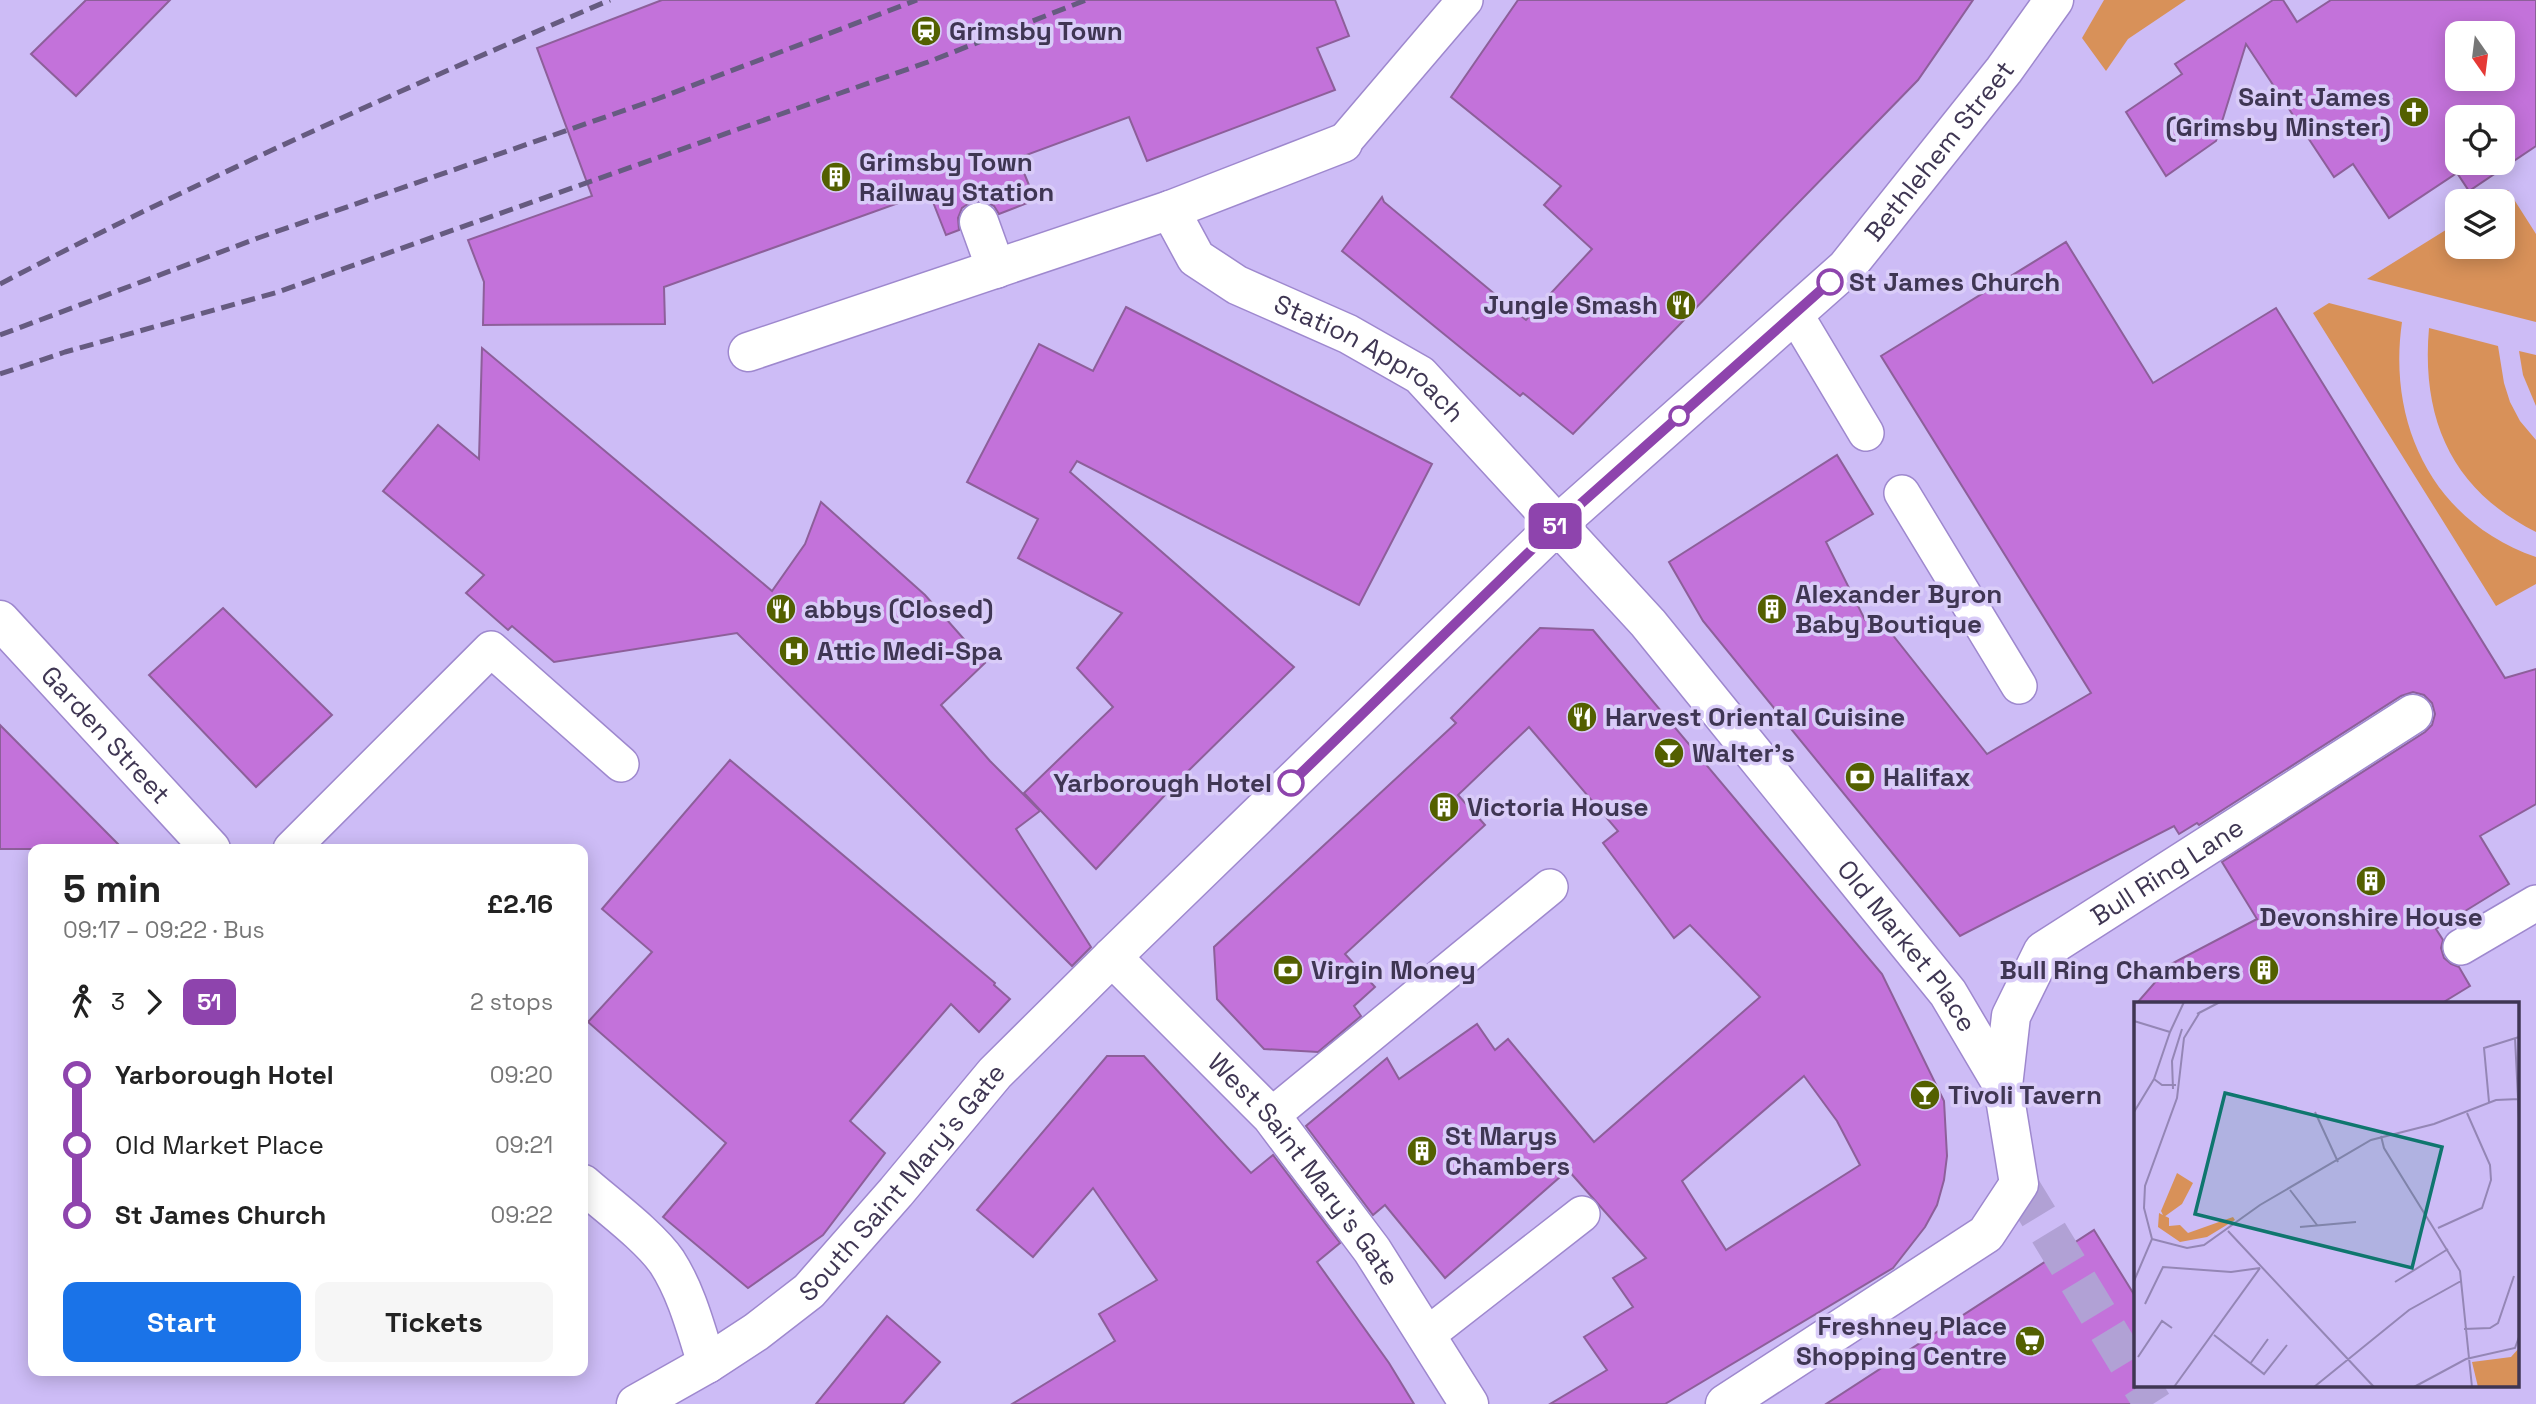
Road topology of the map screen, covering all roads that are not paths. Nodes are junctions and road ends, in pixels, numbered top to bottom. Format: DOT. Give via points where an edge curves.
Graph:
graph roads {
  1 [pos="1465,0"];
  2 [pos="2054,0"];
  3 [pos="1343,143"];
  4 [pos="1170,210"];
  5 [pos="979,222"];
  6 [pos="996,270"];
  7 [pos="1795,314"];
  8 [pos="748,352"];
  9 [pos="1866,433"];
  10 [pos="1902,493"];
  11 [pos="1558,524"];
  12 [pos="0,620"];
  13 [pos="2019,686"];
  14 [pos="2413,714"];
  15 [pos="621,764"];
  16 [pos="206,844"];
  17 [pos="296,844"];
  18 [pos="1550,887"];
  19 [pos="2536,904"];
  20 [pos="2461,947"];
  21 [pos="1112,957"];
  22 [pos="1083,985"];
  23 [pos="2003,1086"];
  24 [pos="1271,1116"];
  25 [pos="588,1188"];
  26 [pos="1582,1214"];
  27 [pos="1427,1335"];
  28 [pos="707,1364"];
  29 [pos="636,1404"];
  30 [pos="1469,1404"];
  31 [pos="1725,1404"];
  1 -- 3 [label="lane"];
  2 -- 7 [label="street, Bethlehem Street" via="1846,268"];
  3 -- 4 [label="street"];
  4 -- 6 [label="street"];
  4 -- 11 [label="street, Station Approach" via="1196,258 1237,285 1348,334 1420,375"];
  5 -- 6 [label="street"];
  6 -- 8 [label="street"];
  7 -- 9 [label="lane"];
  7 -- 11 [label="street, Bethlehem Street"];
  10 -- 13 [label="lane"];
  11 -- 21 [label="street, Bethlehem Street"];
  11 -- 23 [label="street, Old Market Place" via="1648,623 1948,993"];
  12 -- 16 [label="street, Garden Street"];
  14 -- 23 [label="street, Bull Ring Lane" via="2043,951 2011,1016"];
  15 -- 17 [label="lane" via="491,649"];
  18 -- 24 [label="lane"];
  19 -- 20 [label="lane"];
  21 -- 22 [label="street, Bethlehem Street"];
  21 -- 24 [label="street, West Saint Mary's Gate"];
  22 -- 28 [label="street, South Saint Mary's Gate" via="995,1073 809,1291"];
  23 -- 31 [label="street" via="2020,1184 1986,1234"];
  24 -- 27 [label="street, West Saint Mary's Gate" via="1371,1250"];
  25 -- 28 [label="street" via="666,1260 682,1290"];
  26 -- 27 [label="lane"];
  27 -- 30 [label="street, West Saint Mary's Gate"];
  28 -- 29 [label="street, South Saint Mary's Gate"];
}
